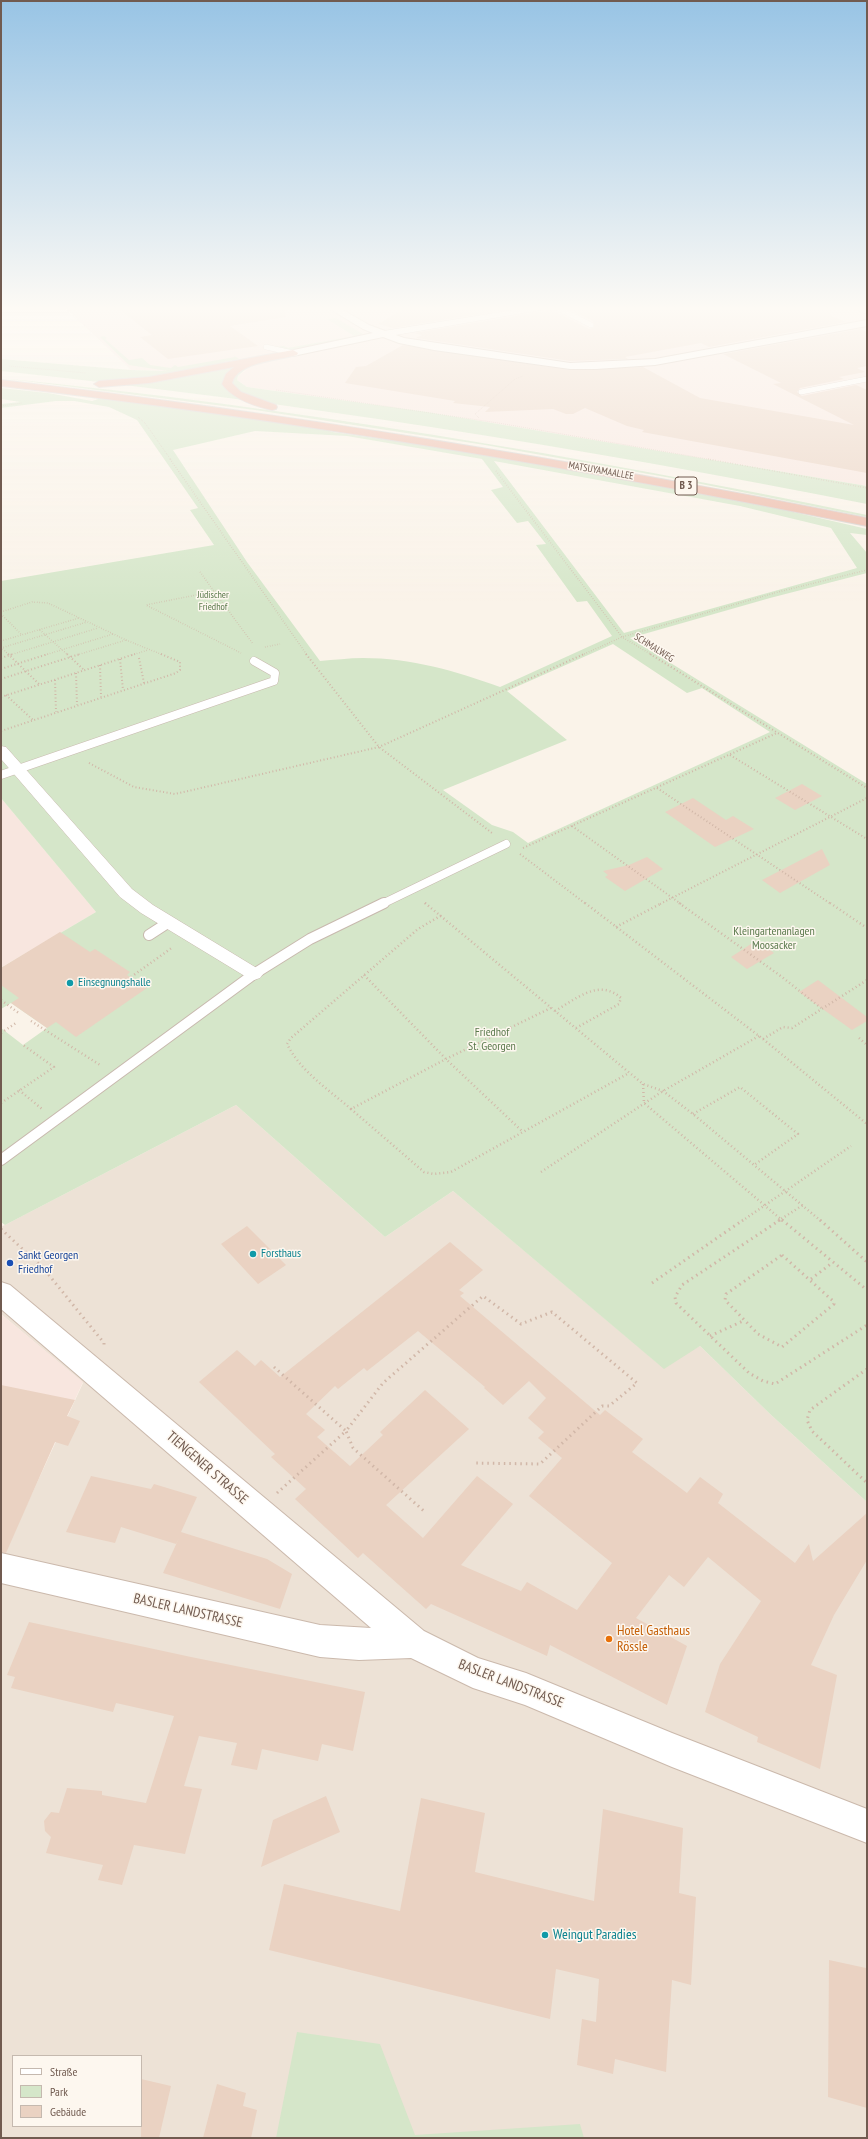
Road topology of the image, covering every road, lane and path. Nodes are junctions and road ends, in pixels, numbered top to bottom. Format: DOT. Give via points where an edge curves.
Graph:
graph roads {
  1 [pos="191,406"];
  2 [pos="251,406"];
  3 [pos="268,406"];
  4 [pos="388,406"];
  5 [pos="484,406"];
  6 [pos="277,409"];
  7 [pos="134,415"];
  8 [pos="479,419"];
  9 [pos="493,467"];
  10 [pos="867,488"];
  11 [pos="867,511"];
  12 [pos="867,522"];
  13 [pos="867,570"];
  14 [pos="200,572"];
  15 [pos="216,591"];
  16 [pos="1,613"];
  17 [pos="79,618"];
  18 [pos="87,622"];
  19 [pos="99,628"];
  20 [pos="40,630"];
  21 [pos="114,634"];
  22 [pos="22,635"];
  23 [pos="45,635"];
  24 [pos="622,637"];
  25 [pos="126,640"];
  26 [pos="1,642"];
  27 [pos="54,642"];
  28 [pos="280,644"];
  29 [pos="1,647"];
  30 [pos="257,649"];
  31 [pos="62,650"];
  32 [pos="148,650"];
  33 [pos="10,655"];
  34 [pos="1,658"];
  35 [pos="72,658"];
  36 [pos="139,658"];
  37 [pos="120,659"];
  38 [pos="255,661"];
  39 [pos="18,664"];
  40 [pos="100,665"];
  41 [pos="1,669"];
  42 [pos="84,670"];
  43 [pos="26,671"];
  44 [pos="76,673"];
  45 [pos="1,679"];
  46 [pos="55,680"];
  47 [pos="144,683"];
  48 [pos="40,685"];
  49 [pos="123,690"];
  50 [pos="6,695"];
  51 [pos="1,697"];
  52 [pos="101,697"];
  53 [pos="78,705"];
  54 [pos="56,712"];
  55 [pos="33,721"];
  56 [pos="1,731"];
  57 [pos="778,733"];
  58 [pos="379,747"];
  59 [pos="1,750"];
  60 [pos="66,753"];
  61 [pos="730,755"];
  62 [pos="18,769"];
  63 [pos="1,775"];
  64 [pos="656,788"];
  65 [pos="867,788"];
  66 [pos="867,798"];
  67 [pos="830,816"];
  68 [pos="479,823"];
  69 [pos="572,826"];
  70 [pos="867,839"];
  71 [pos="506,844"];
  72 [pos="755,855"];
  73 [pos="671,898"];
  74 [pos="422,901"];
  75 [pos="442,915"];
  76 [pos="169,922"];
  77 [pos="616,927"];
  78 [pos="867,928"];
  79 [pos="149,935"];
  80 [pos="189,935"];
  81 [pos="254,974"];
  82 [pos="364,975"];
  83 [pos="131,977"];
  84 [pos="867,980"];
  85 [pos="1,1000"];
  86 [pos="551,1008"];
  87 [pos="821,1008"];
  88 [pos="555,1011"];
  89 [pos="20,1014"];
  90 [pos="31,1021"];
  91 [pos="16,1023"];
  92 [pos="576,1028"];
  93 [pos="1,1033"];
  94 [pos="759,1036"];
  95 [pos="859,1038"];
  96 [pos="763,1040"];
  97 [pos="23,1045"];
  98 [pos="867,1045"];
  99 [pos="446,1059"];
  100 [pos="629,1073"];
  101 [pos="117,1076"];
  102 [pos="643,1084"];
  103 [pos="19,1090"];
  104 [pos="663,1091"];
  105 [pos="1,1103"];
  106 [pos="644,1103"];
  107 [pos="351,1109"];
  108 [pos="692,1114"];
  109 [pos="55,1120"];
  110 [pos="867,1124"];
  111 [pos="522,1131"];
  112 [pos="851,1146"];
  113 [pos="1,1160"];
  114 [pos="754,1165"];
  115 [pos="541,1172"];
  116 [pos="785,1191"];
  117 [pos="802,1205"];
  118 [pos="764,1206"];
  119 [pos="780,1219"];
  120 [pos="1,1229"];
  121 [pos="867,1262"];
  122 [pos="832,1263"];
  123 [pos="811,1279"];
  124 [pos="652,1283"];
  125 [pos="867,1290"];
  126 [pos="1,1293"];
  127 [pos="743,1321"];
  128 [pos="867,1325"];
  129 [pos="710,1336"];
  130 [pos="274,1366"];
  131 [pos="867,1369"];
  132 [pos="108,1383"];
  133 [pos="346,1431"];
  134 [pos="473,1464"];
  135 [pos="867,1483"];
  136 [pos="257,1510"];
  137 [pos="425,1512"];
  138 [pos="1,1568"];
  139 [pos="413,1642"];
  140 [pos="867,1826"];
  1 -- 12 [label="highway, MATSUYAMAALLEE / B 3" via="470,447"];
  2 -- 6 [label="highway, MATSUYAMAALLEE / B 3"];
  3 -- 6 [label="highway"];
  4 -- 8 [label="path"];
  5 -- 8 [label="path" via="475,414"];
  6 -- 11 [label="highway, MATSUYAMAALLEE / B 3" via="574,455"];
  7 -- 58 [label="path" via="145,423 320,674"];
  8 -- 10 [label="path"];
  9 -- 24 [label="path, SCHMALWEG"];
  13 -- 24 [label="path" via="778,592"];
  14 -- 15 [label="path"];
  15 -- 30 [label="path"];
  15 -- 38 [label="path" via="146,605"];
  16 -- 17 [label="path" via="38,601"];
  16 -- 22 [label="path"];
  17 -- 18 [label="path"];
  17 -- 20 [label="path"];
  18 -- 19 [label="path"];
  18 -- 23 [label="path"];
  19 -- 21 [label="path"];
  19 -- 27 [label="path"];
  20 -- 22 [label="path"];
  20 -- 23 [label="path"];
  21 -- 25 [label="path"];
  21 -- 31 [label="path"];
  22 -- 26 [label="path"];
  23 -- 27 [label="path"];
  23 -- 29 [label="path"];
  24 -- 57 [label="path, SCHMALWEG"];
  24 -- 58 [label="path"];
  25 -- 32 [label="path"];
  25 -- 35 [label="path"];
  27 -- 31 [label="path"];
  27 -- 33 [label="path"];
  28 -- 30 [label="path"];
  29 -- 33 [label="path"];
  30 -- 38 [label="path" via="264,656"];
  31 -- 35 [label="path"];
  31 -- 39 [label="path"];
  32 -- 37 [label="path"];
  32 -- 47 [label="path" via="180,662 180,666 176,672"];
  33 -- 34 [label="path"];
  33 -- 39 [label="path"];
  35 -- 42 [label="path"];
  35 -- 43 [label="path"];
  36 -- 47 [label="path"];
  37 -- 40 [label="path"];
  37 -- 49 [label="path"];
  38 -- 60 [label="lane" via="275,673 274,681"];
  39 -- 41 [label="path"];
  39 -- 43 [label="path"];
  40 -- 42 [label="path"];
  40 -- 52 [label="path"];
  42 -- 44 [label="path"];
  43 -- 45 [label="path"];
  43 -- 48 [label="path"];
  44 -- 46 [label="path"];
  44 -- 53 [label="path"];
  46 -- 48 [label="path"];
  46 -- 54 [label="path"];
  47 -- 49 [label="path"];
  48 -- 50 [label="path"];
  49 -- 52 [label="path"];
  50 -- 51 [label="path"];
  50 -- 55 [label="path"];
  52 -- 53 [label="path"];
  53 -- 54 [label="path"];
  54 -- 55 [label="path"];
  55 -- 56 [label="path"];
  57 -- 61 [label="path"];
  57 -- 65 [label="path, SCHMALWEG"];
  58 -- 60 [label="path" via="175,794 134,787 101,768"];
  58 -- 68 [label="path"];
  59 -- 62 [label="street"];
  60 -- 62 [label="lane"];
  61 -- 64 [label="path"];
  61 -- 67 [label="path"];
  62 -- 63 [label="lane"];
  62 -- 76 [label="street" via="126,894"];
  64 -- 69 [label="path"];
  64 -- 72 [label="path"];
  66 -- 67 [label="path"];
  67 -- 70 [label="path"];
  67 -- 72 [label="path"];
  69 -- 73 [label="path"];
  69 -- 77 [label="path" via="516,851"];
  71 -- 81 [label="lane" via="310,939"];
  72 -- 73 [label="path"];
  72 -- 78 [label="path"];
  73 -- 77 [label="path"];
  73 -- 87 [label="path"];
  74 -- 75 [label="path"];
  75 -- 82 [label="path" via="418,929"];
  75 -- 86 [label="path"];
  76 -- 79 [label="lane"];
  76 -- 80 [label="street"];
  77 -- 94 [label="path"];
  80 -- 81 [label="street"];
  80 -- 83 [label="path"];
  81 -- 101 [label="lane"];
  82 -- 99 [label="path"];
  82 -- 107 [label="path" via="287,1044 309,1072"];
  84 -- 87 [label="path"];
  85 -- 89 [label="path"];
  86 -- 88 [label="path"];
  86 -- 99 [label="path"];
  87 -- 96 [label="path" via="792,1028 783,1027"];
  88 -- 92 [label="path"];
  88 -- 92 [label="path" via="598,988 611,989 621,998 620,1004"];
  90 -- 101 [label="path"];
  91 -- 93 [label="path"];
  92 -- 100 [label="path"];
  94 -- 96 [label="path"];
  94 -- 104 [label="path"];
  95 -- 98 [label="path"];
  96 -- 110 [label="path"];
  97 -- 103 [label="path" via="54,1067"];
  99 -- 107 [label="path"];
  99 -- 111 [label="path"];
  100 -- 102 [label="path"];
  100 -- 111 [label="path"];
  101 -- 109 [label="lane"];
  102 -- 104 [label="path"];
  102 -- 106 [label="path"];
  103 -- 105 [label="path"];
  103 -- 109 [label="path"];
  104 -- 106 [label="path"];
  104 -- 108 [label="path"];
  106 -- 115 [label="path"];
  106 -- 118 [label="path"];
  107 -- 111 [label="path" via="430,1175 451,1172"];
  108 -- 114 [label="path"];
  108 -- 114 [label="path" via="740,1086 798,1134"];
  109 -- 113 [label="lane"];
  112 -- 116 [label="path"];
  114 -- 116 [label="path"];
  116 -- 117 [label="path"];
  116 -- 118 [label="path"];
  117 -- 119 [label="path"];
  117 -- 121 [label="path"];
  118 -- 119 [label="path"];
  118 -- 124 [label="path"];
  119 -- 122 [label="path"];
  119 -- 129 [label="path" via="678,1290 676,1303"];
  120 -- 132 [label="path" via="44,1269 104,1343"];
  122 -- 123 [label="path"];
  122 -- 125 [label="path"];
  123 -- 127 [label="path" via="782,1255 726,1294 725,1300"];
  123 -- 127 [label="path" via="833,1301 833,1306 782,1347 766,1340"];
  126 -- 132 [label="street, TIENGENER STRASSE"];
  127 -- 129 [label="path"];
  128 -- 129 [label="path" via="775,1384 749,1373"];
  130 -- 133 [label="path"];
  131 -- 135 [label="path" via="810,1410 807,1420 812,1431"];
  132 -- 136 [label="street, TIENGENER STRASSE"];
  133 -- 134 [label="path" via="383,1383 483,1296 521,1324 552,1312 638,1383 609,1406 602,1406 540,1464"];
  133 -- 136 [label="path"];
  133 -- 137 [label="path" via="353,1448"];
  136 -- 139 [label="street, TIENGENER STRASSE"];
  138 -- 139 [label="street, BASLER LANDSTRASSE" via="320,1641 359,1644"];
  139 -- 140 [label="street, BASLER LANDSTRASSE" via="473,1672 526,1689 672,1750"];
}
